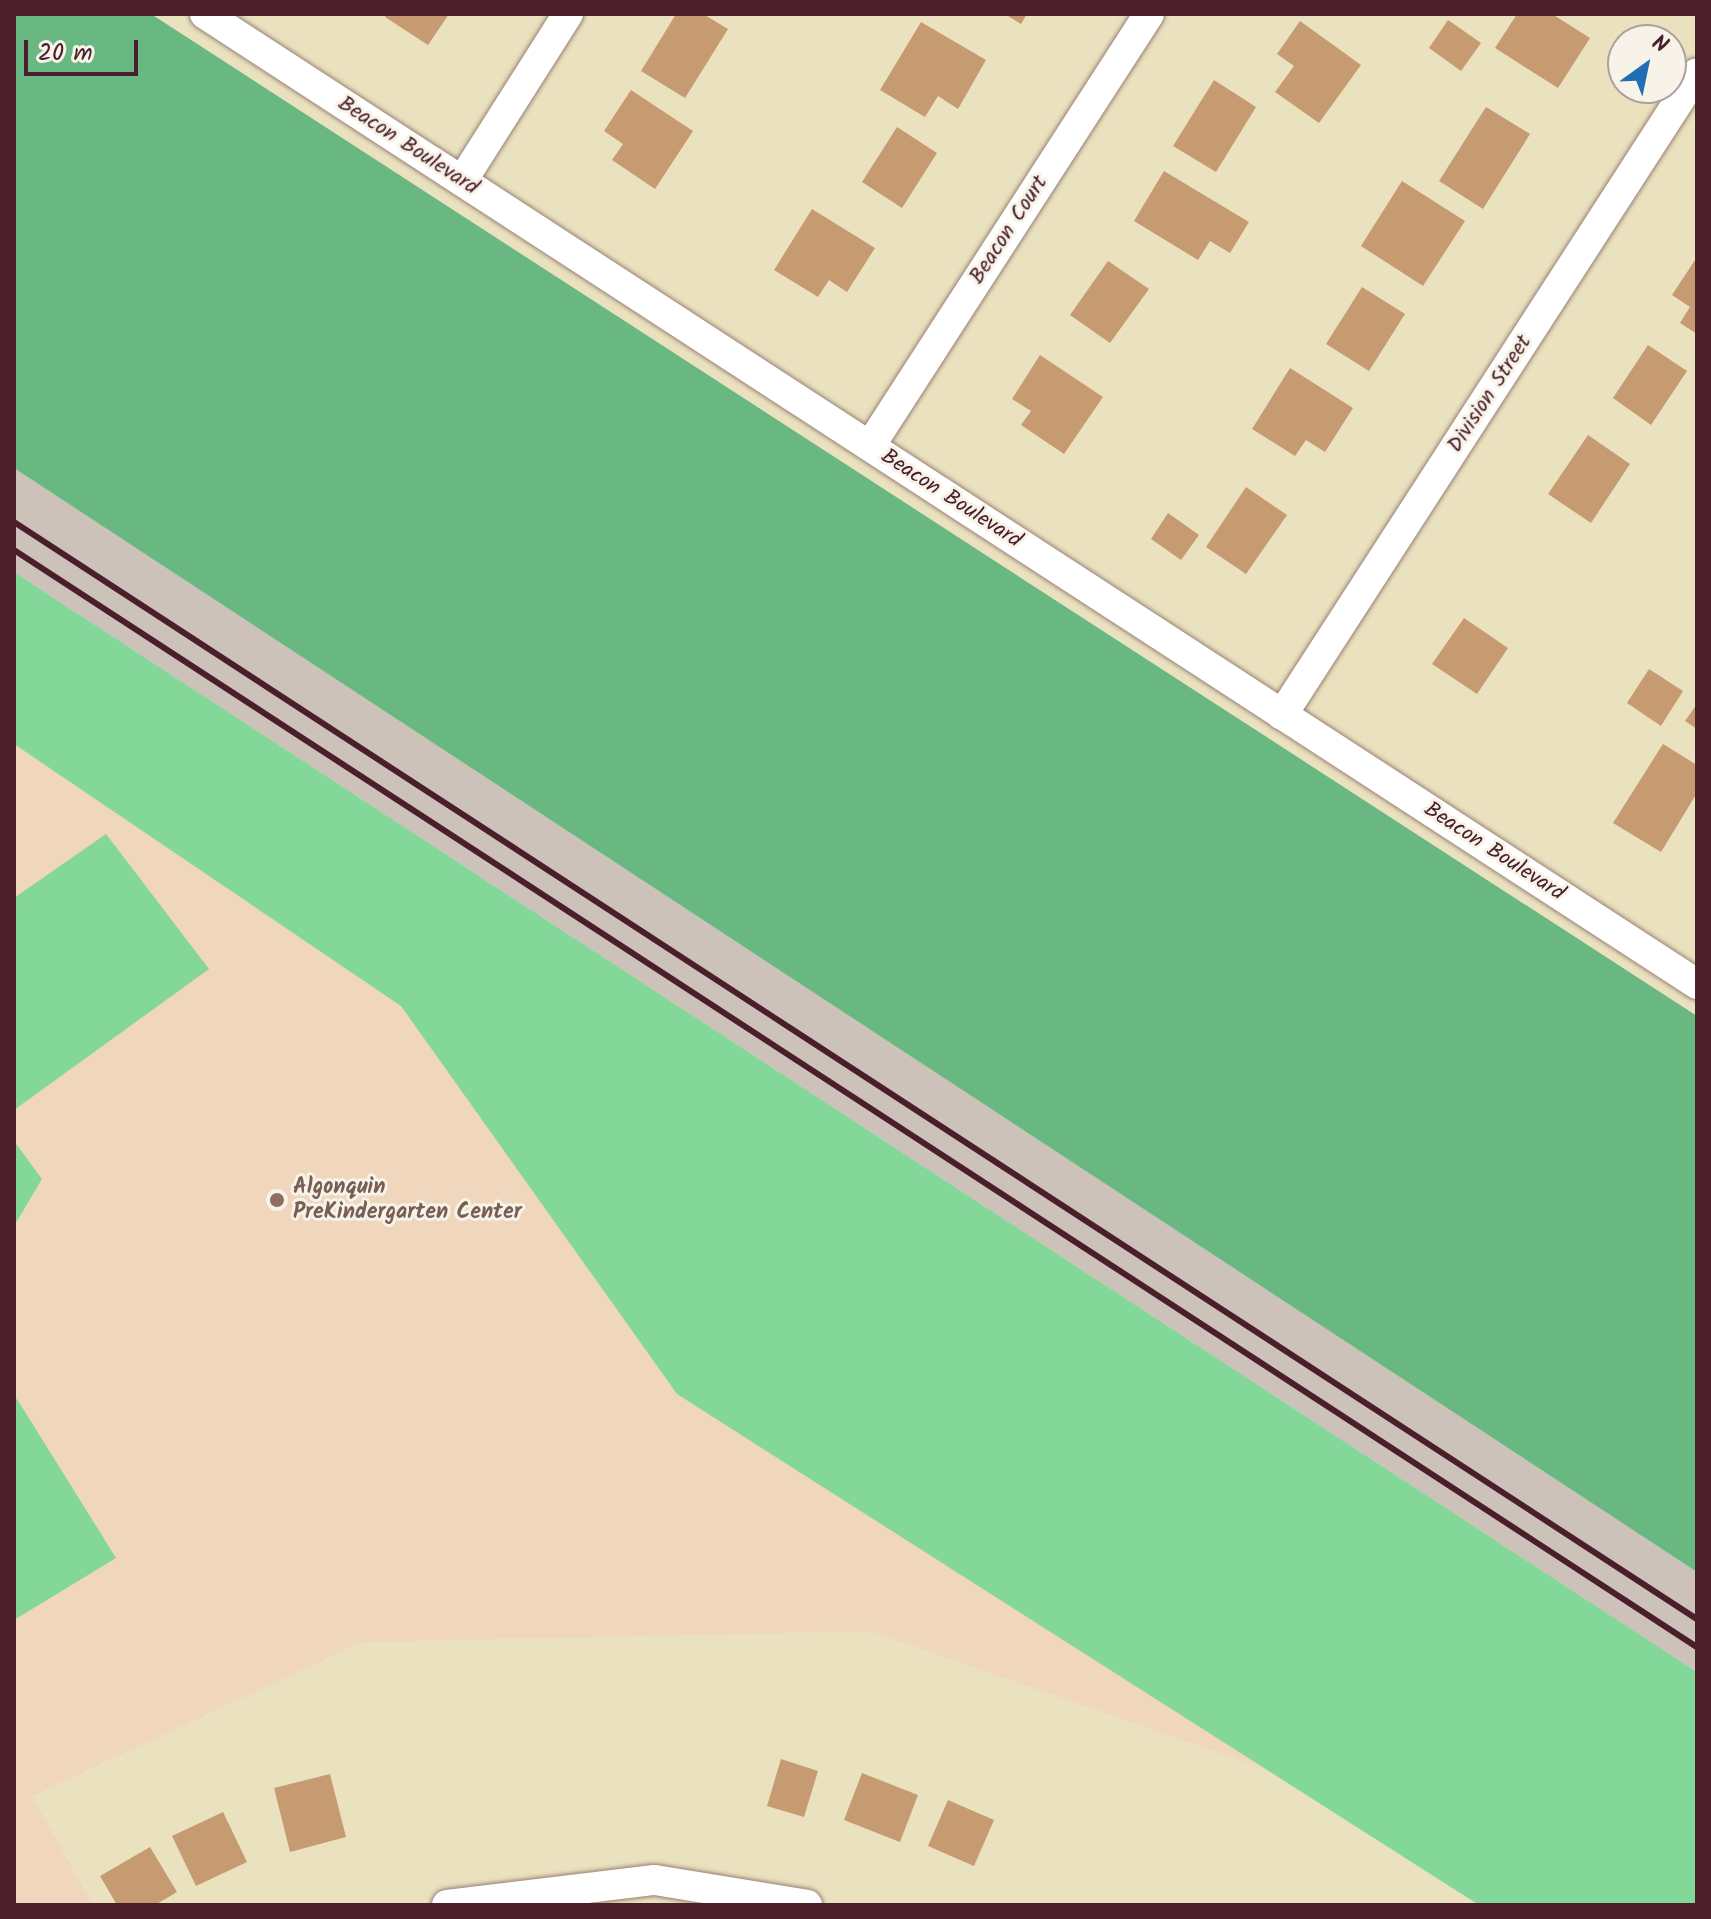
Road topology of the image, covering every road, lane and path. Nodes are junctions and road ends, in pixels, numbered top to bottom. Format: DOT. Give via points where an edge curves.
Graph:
graph roads {
  1 [pos="205,14"];
  2 [pos="568,14"];
  3 [pos="1149,14"];
  4 [pos="1697,73"];
  5 [pos="462,181"];
  6 [pos="870,446"];
  7 [pos="1282,715"];
  8 [pos="1696,982"];
  9 [pos="447,1905"];
  10 [pos="807,1905"];
  1 -- 5 [label="street, Beacon Boulevard"];
  2 -- 5 [label="street"];
  3 -- 6 [label="street, Beacon Court"];
  4 -- 7 [label="street, Division Street"];
  5 -- 6 [label="street, Beacon Boulevard"];
  6 -- 7 [label="street, Beacon Boulevard"];
  7 -- 8 [label="street, Beacon Boulevard"];
  9 -- 10 [label="street" via="655,1880"];
}
